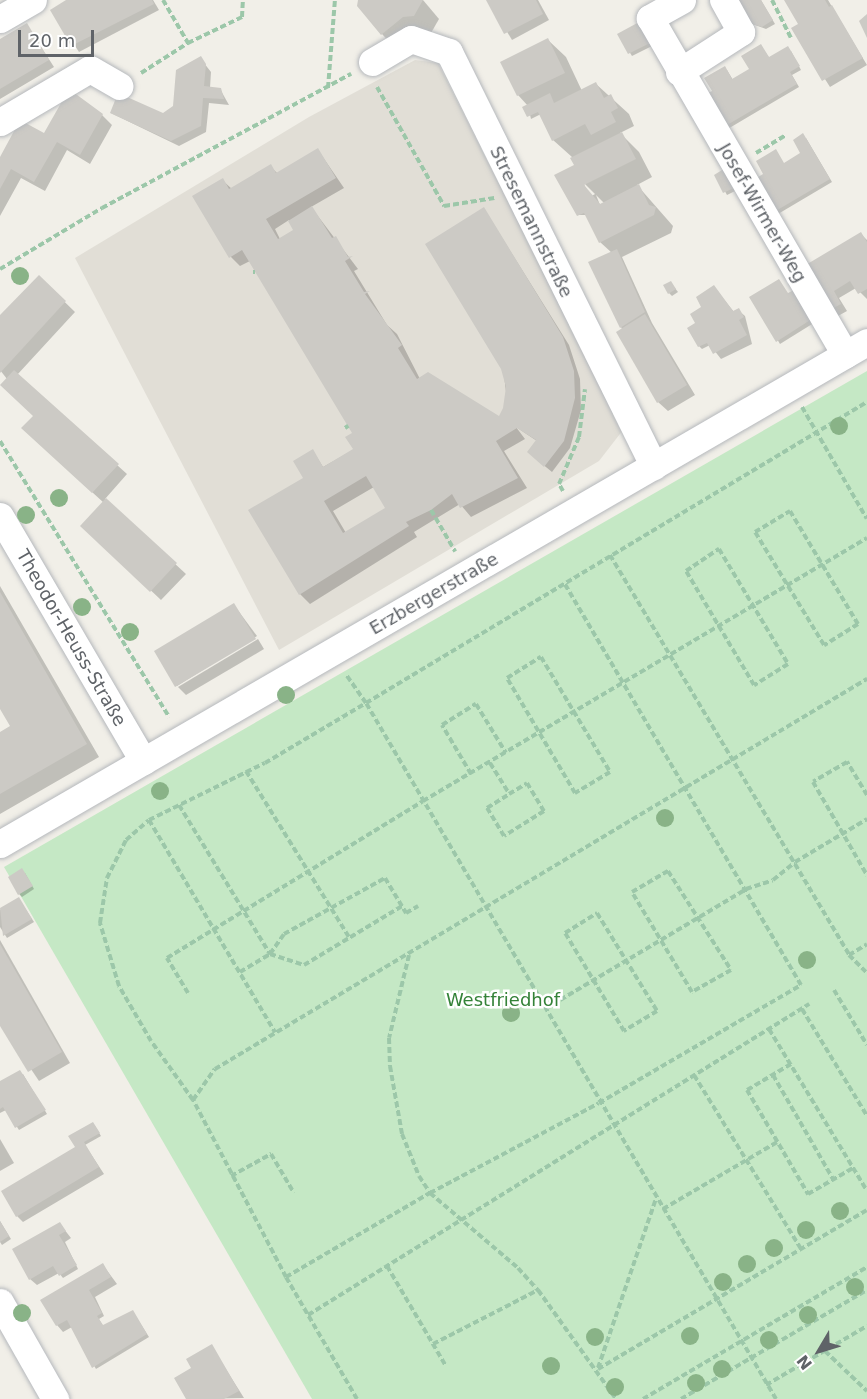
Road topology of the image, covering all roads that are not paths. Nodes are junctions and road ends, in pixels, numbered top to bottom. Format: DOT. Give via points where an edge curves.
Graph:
graph roads {
  1 [pos="33,0"];
  2 [pos="682,0"];
  3 [pos="723,0"];
  4 [pos="0,19"];
  5 [pos="368,64"];
  6 [pos="679,72"];
  7 [pos="120,86"];
  8 [pos="0,122"];
  9 [pos="856,348"];
  10 [pos="654,466"];
  11 [pos="0,516"];
  12 [pos="142,761"];
  13 [pos="0,844"];
  14 [pos="0,1302"];
  15 [pos="55,1399"];
  1 -- 4 [label="street"];
  2 -- 6 [label="street, Josef-Wirmer-Weg" via="650,18"];
  3 -- 6 [label="street" via="741,32"];
  5 -- 10 [label="street, Stresemannstraße" via="411,39 449,52"];
  6 -- 9 [label="street, Josef-Wirmer-Weg" via="734,165"];
  7 -- 8 [label="street" via="90,69"];
  9 -- 10 [label="street, Erzbergerstraße"];
  10 -- 12 [label="street, Erzbergerstraße"];
  11 -- 12 [label="street, Theodor-Heuss-Straße"];
  12 -- 13 [label="street, Erzbergerstraße"];
  14 -- 15 [label="street"];
}
